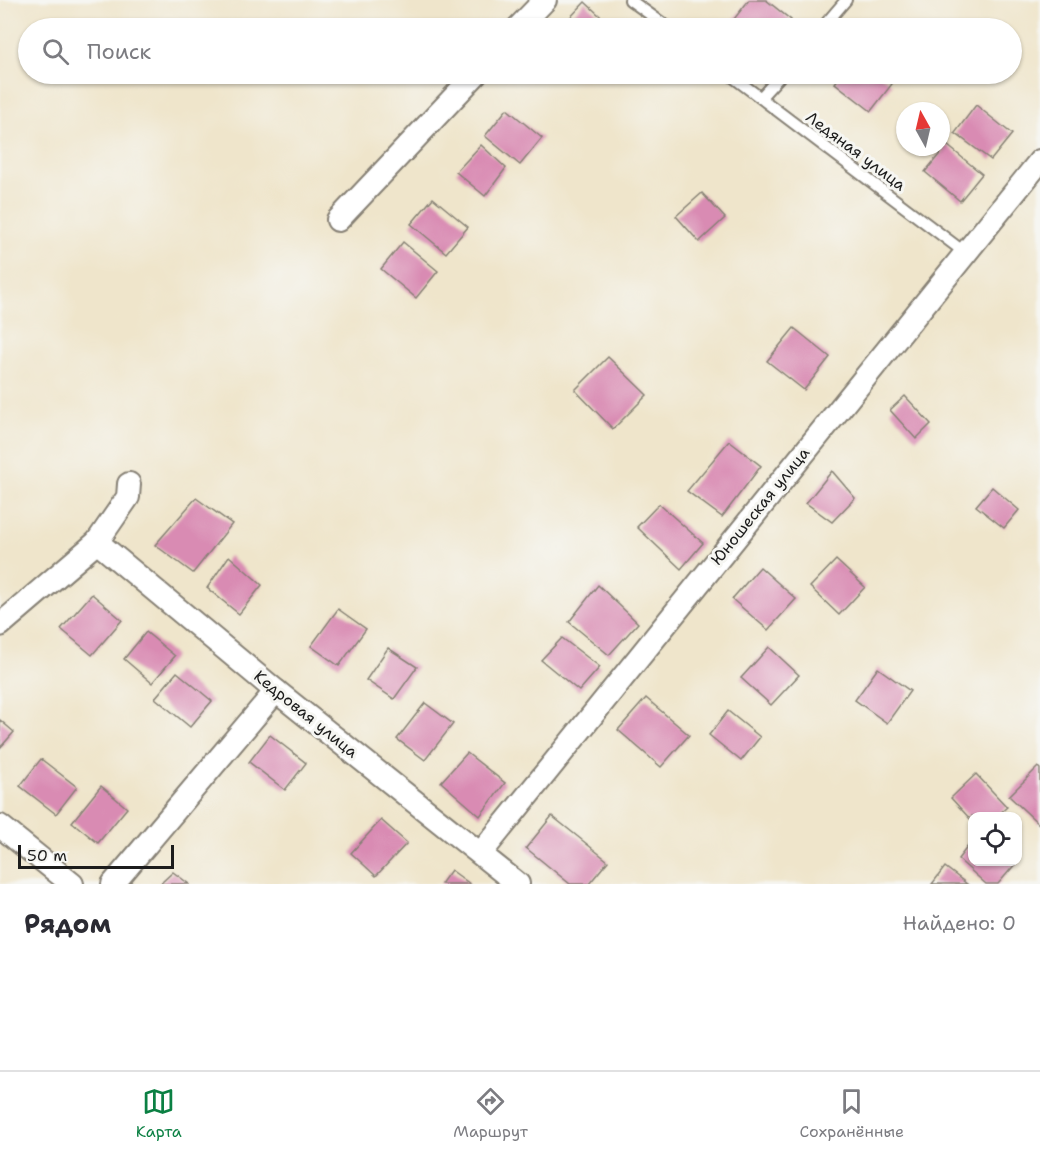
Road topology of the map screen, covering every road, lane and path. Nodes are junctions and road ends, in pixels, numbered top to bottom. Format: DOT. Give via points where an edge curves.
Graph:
graph roads {
  1 [pos="545,0"];
  2 [pos="630,0"];
  3 [pos="846,0"];
  4 [pos="528,18"];
  5 [pos="655,18"];
  6 [pos="831,18"];
  7 [pos="467,84"];
  8 [pos="742,84"];
  9 [pos="773,84"];
  10 [pos="761,98"];
  11 [pos="1040,161"];
  12 [pos="338,220"];
  13 [pos="964,252"];
  14 [pos="129,484"];
  15 [pos="97,542"];
  16 [pos="0,625"];
  17 [pos="276,691"];
  18 [pos="0,826"];
  19 [pos="481,853"];
  20 [pos="72,884"];
  21 [pos="113,884"];
  22 [pos="518,884"];
  1 -- 4 [label="street"];
  2 -- 5 [label="lane"];
  3 -- 6 [label="lane"];
  7 -- 12 [label="street"];
  8 -- 10 [label="lane, Ледяная улица"];
  9 -- 10 [label="lane"];
  10 -- 13 [label="lane, Ледяная улица"];
  11 -- 13 [label="street, Юношеская улица"];
  13 -- 19 [label="street, Юношеская улица"];
  14 -- 15 [label="street" via="128,497"];
  15 -- 16 [label="street"];
  15 -- 17 [label="street, Кедровая улица"];
  17 -- 19 [label="street, Кедровая улица"];
  17 -- 21 [label="street"];
  18 -- 20 [label="street"];
  19 -- 22 [label="street, Кедровая улица"];
}
